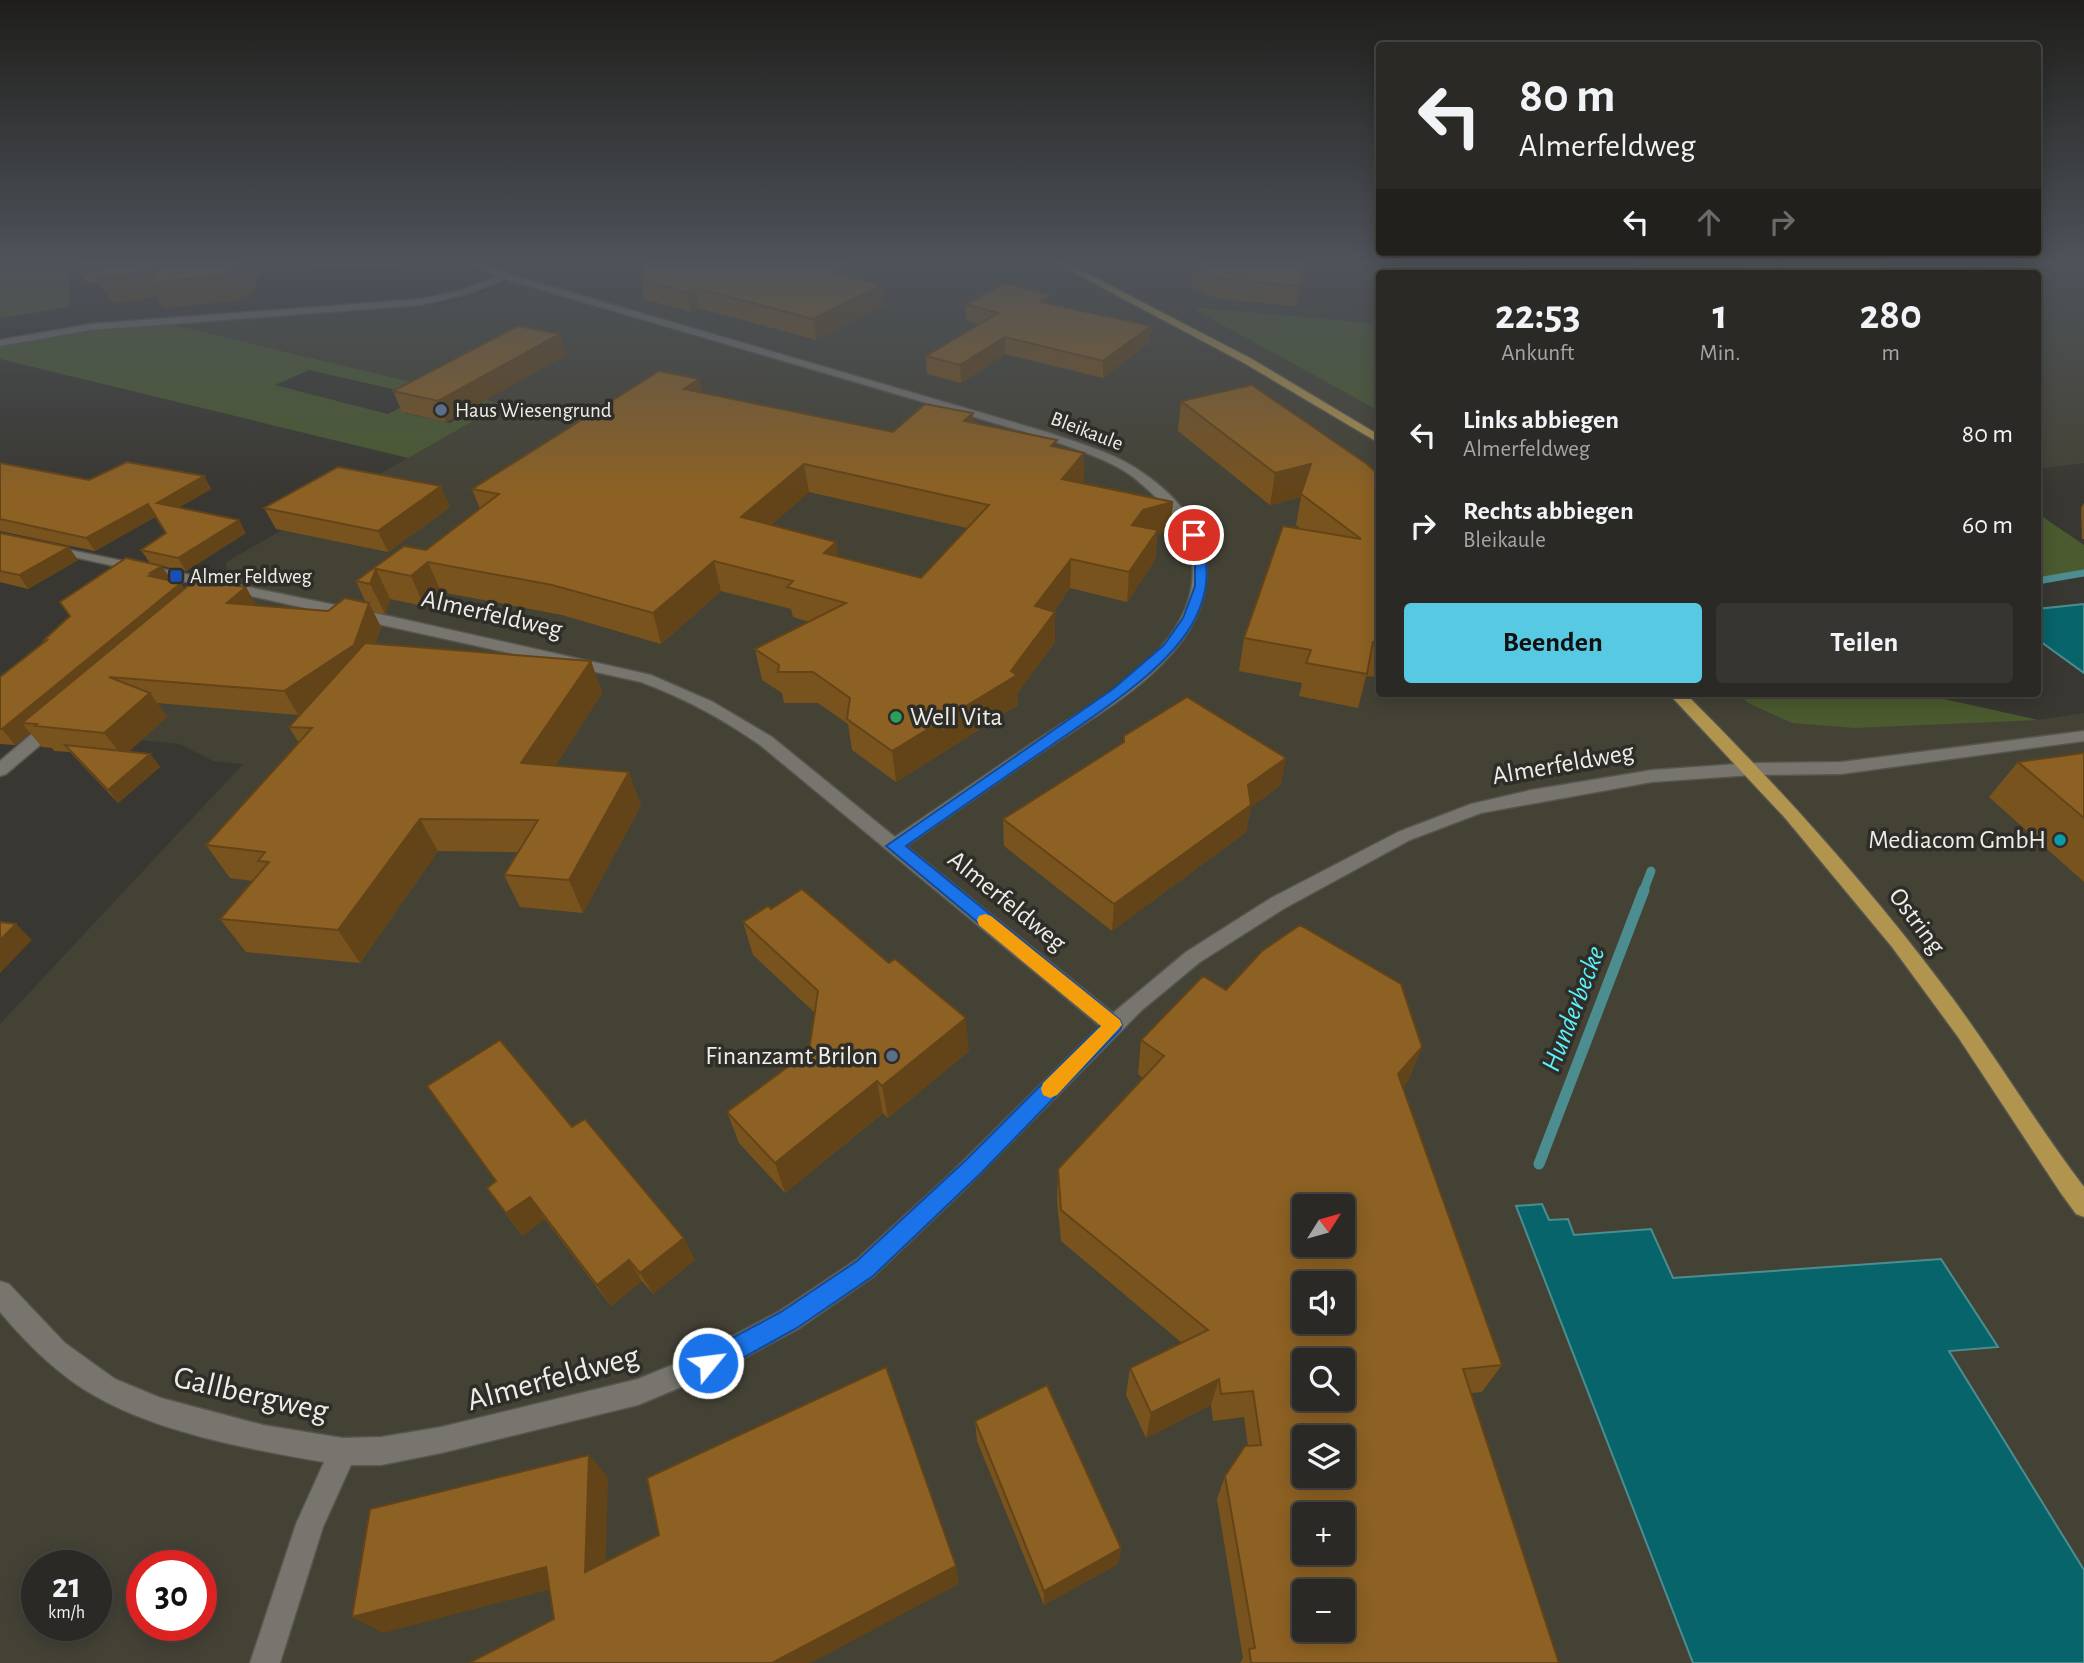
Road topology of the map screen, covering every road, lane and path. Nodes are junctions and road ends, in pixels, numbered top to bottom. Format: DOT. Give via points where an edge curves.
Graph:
graph roads {
  1 [pos="25,339"];
  2 [pos="718,339"];
  3 [pos="1204,339"];
  4 [pos="0,343"];
  5 [pos="1376,438"];
  6 [pos="41,546"];
  7 [pos="1680,697"];
  8 [pos="62,717"];
  9 [pos="2084,736"];
  10 [pos="1752,769"];
  11 [pos="0,770"];
  12 [pos="894,846"];
  13 [pos="1113,1025"];
  14 [pos="2084,1206"];
  15 [pos="0,1293"];
  16 [pos="343,1452"];
  17 [pos="265,1663"];
  1 -- 4 [label="street"];
  2 -- 12 [label="street, Bleikaule" via="1102,455 1139,477 1182,516 1194,535 1202,559 1202,586 1190,618 1169,648 1118,692"];
  3 -- 5 [label="main road"];
  6 -- 12 [label="street, Almerfeldweg" via="213,590 398,622 646,678 717,710 766,741"];
  7 -- 10 [label="main road, Ostring"];
  8 -- 11 [label="street"];
  9 -- 10 [label="street, Almerfeldweg" via="1841,768"];
  10 -- 13 [label="street, Almerfeldweg" via="1579,787 1436,821 1242,925 1193,957"];
  10 -- 14 [label="main road, Ostring" via="1903,949"];
  12 -- 13 [label="street, Almerfeldweg"];
  13 -- 16 [label="street, Almerfeldweg" via="901,1237 789,1320 708,1363 638,1392 440,1440 381,1451"];
  15 -- 16 [label="street, Gallbergweg" via="56,1352 106,1388 161,1411 263,1438"];
  16 -- 17 [label="street, Gallbergweg" via="310,1524"];
}
